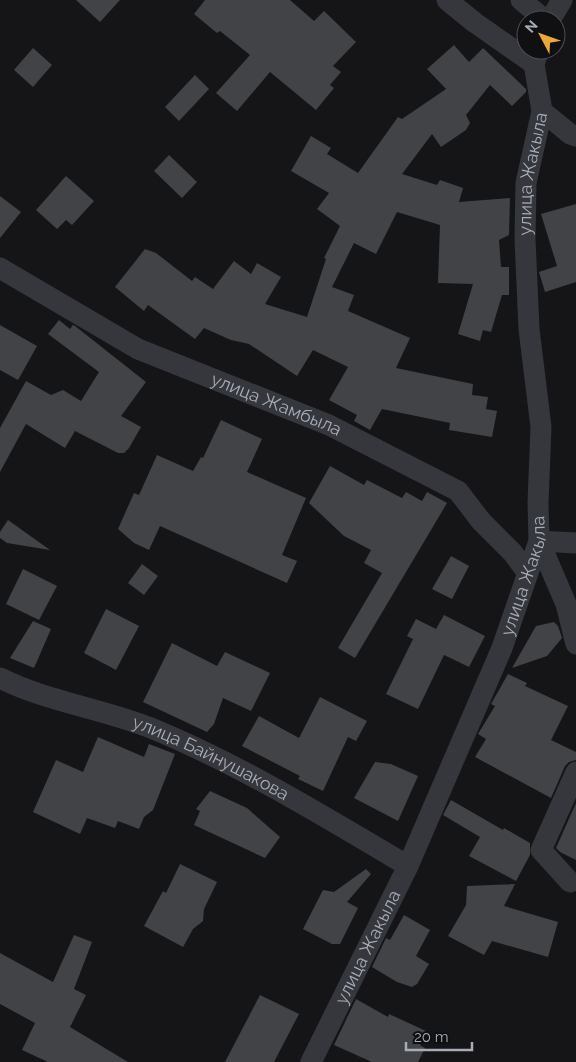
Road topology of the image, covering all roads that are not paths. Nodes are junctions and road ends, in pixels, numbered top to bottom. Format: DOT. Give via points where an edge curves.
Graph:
graph roads {
  1 [pos="447,0"];
  2 [pos="520,0"];
  3 [pos="532,10"];
  4 [pos="516,46"];
  5 [pos="536,60"];
  6 [pos="542,111"];
  7 [pos="574,133"];
  8 [pos="0,268"];
  9 [pos="539,541"];
  10 [pos="576,543"];
  11 [pos="527,572"];
  12 [pos="576,644"];
  13 [pos="0,678"];
  14 [pos="576,772"];
  15 [pos="408,866"];
  16 [pos="570,882"];
  17 [pos="310,1062"];
  1 -- 4 [label="street" via="474,22"];
  2 -- 3 [label="street"];
  5 -- 6 [label="street, улица Жакыла"];
  6 -- 7 [label="street"];
  6 -- 9 [label="street, улица Жакыла" via="526,183 525,239 529,329 541,427"];
  8 -- 11 [label="street, улица Жамбыла" via="138,349 329,425 458,491"];
  9 -- 10 [label="street"];
  9 -- 11 [label="street, улица Жакыла"];
  9 -- 12 [label="street" via="566,604"];
  11 -- 15 [label="street, улица Жакыла" via="502,648"];
  13 -- 15 [label="street, улица Байнушакова" via="28,692 86,706 151,728 277,789"];
  14 -- 16 [label="street" via="541,850"];
  15 -- 17 [label="street, улица Жакыла"];
}
